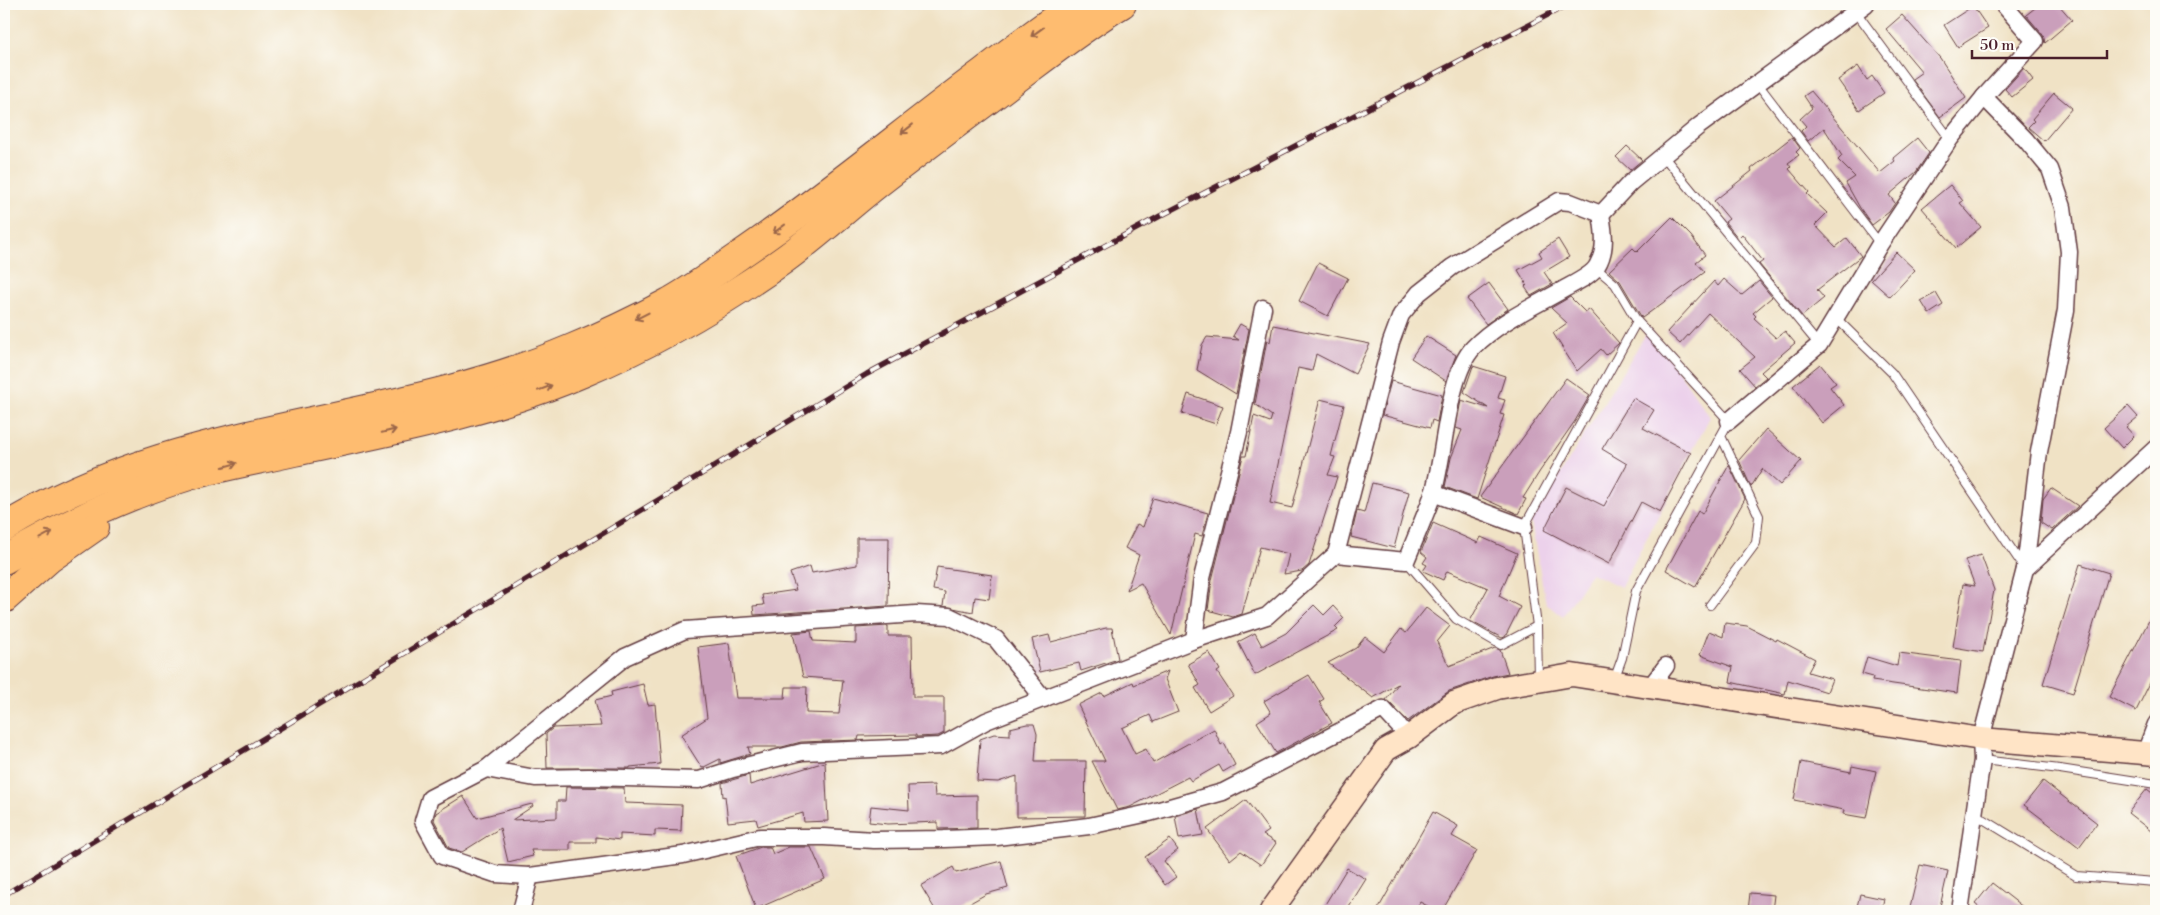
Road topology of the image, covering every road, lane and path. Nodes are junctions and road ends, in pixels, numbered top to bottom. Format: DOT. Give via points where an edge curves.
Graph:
graph roads {
  1 [pos="1077,4"];
  2 [pos="1122,4"];
  3 [pos="2003,4"];
  4 [pos="1861,8"];
  5 [pos="1758,84"];
  6 [pos="1984,97"];
  7 [pos="1950,139"];
  8 [pos="1664,156"];
  9 [pos="1601,214"];
  10 [pos="1880,244"];
  11 [pos="1596,268"];
  12 [pos="1263,308"];
  13 [pos="1836,318"];
  14 [pos="1637,322"];
  15 [pos="1819,345"];
  16 [pos="1725,429"];
  17 [pos="2156,448"];
  18 [pos="190,476"];
  19 [pos="1433,492"];
  20 [pos="1524,527"];
  21 [pos="4,528"];
  22 [pos="2010,546"];
  23 [pos="2028,548"];
  24 [pos="2046,551"];
  25 [pos="1336,554"];
  26 [pos="4,560"];
  27 [pos="1406,561"];
  28 [pos="2025,569"];
  29 [pos="4,598"];
  30 [pos="1710,605"];
  31 [pos="1537,626"];
  32 [pos="1194,640"];
  33 [pos="1666,666"];
  34 [pos="1538,682"];
  35 [pos="1613,682"];
  36 [pos="1650,687"];
  37 [pos="1044,700"];
  38 [pos="2156,724"];
  39 [pos="1409,737"];
  40 [pos="1981,749"];
  41 [pos="2150,753"];
  42 [pos="486,770"];
  43 [pos="2156,784"];
  44 [pos="1973,813"];
  45 [pos="530,876"];
  46 [pos="2156,882"];
  47 [pos="521,911"];
  48 [pos="1271,911"];
  49 [pos="1960,911"];
  1 -- 21 [label="highway, one-way" via="766,238 671,301 620,327 568,350 460,388 240,437 130,467 79,487"];
  18 -- 2 [label="highway, one-way" via="472,412 581,374 634,350 734,293 782,261 962,119"];
  3 -- 6 [label="street" via="2035,42"];
  4 -- 5 [label="street"];
  4 -- 7 [label="lane"];
  5 -- 8 [label="street" via="1699,126"];
  5 -- 10 [label="lane"];
  6 -- 7 [label="street"];
  6 -- 23 [label="street" via="2050,170 2063,208 2069,252 2066,310 2039,452"];
  7 -- 10 [label="street"];
  8 -- 9 [label="street" via="1630,183"];
  8 -- 15 [label="lane"];
  9 -- 11 [label="street" via="1605,237"];
  9 -- 25 [label="street" via="1570,202 1559,201 1546,207 1452,267 1420,293 1401,315 1391,342"];
  10 -- 13 [label="street"];
  11 -- 14 [label="lane" via="1615,284"];
  11 -- 19 [label="street" via="1491,332 1472,349 1456,381"];
  12 -- 32 [label="street" via="1238,432 1202,578"];
  13 -- 15 [label="street"];
  13 -- 22 [label="lane" via="1892,373"];
  14 -- 16 [label="lane"];
  14 -- 20 [label="lane"];
  15 -- 16 [label="street"];
  16 -- 30 [label="lane" via="1759,516 1756,543"];
  16 -- 35 [label="lane" via="1636,591 1622,658"];
  17 -- 24 [label="street"];
  26 -- 18 [label="highway, one-way" via="92,513"];
  18 -- 29 [label="highway" via="76,539"];
  19 -- 20 [label="street"];
  19 -- 27 [label="street"];
  20 -- 31 [label="lane"];
  22 -- 23 [label="lane"];
  22 -- 28 [label="lane"];
  23 -- 24 [label="lane"];
  23 -- 28 [label="street"];
  24 -- 28 [label="street"];
  25 -- 27 [label="street"];
  25 -- 32 [label="street" via="1267,616"];
  27 -- 31 [label="lane" via="1456,619 1501,645"];
  28 -- 40 [label="street"];
  31 -- 34 [label="lane"];
  32 -- 37 [label="street"];
  33 -- 36 [label="street"];
  34 -- 35 [label="main road" via="1572,675"];
  34 -- 39 [label="main road" via="1497,688 1454,703"];
  35 -- 36 [label="main road"];
  36 -- 40 [label="main road"];
  37 -- 42 [label="street" via="986,721 941,746 802,752 733,768 699,780 535,778"];
  37 -- 42 [label="street" via="996,639 949,616 916,614 685,630 625,657"];
  38 -- 41 [label="street"];
  39 -- 45 [label="street" via="1383,709 1223,792 1089,826 997,837 944,839 760,838 683,855"];
  39 -- 48 [label="main road" via="1386,750"];
  40 -- 41 [label="main road"];
  40 -- 43 [label="lane" via="2060,769"];
  40 -- 44 [label="street"];
  42 -- 45 [label="street" via="430,798 423,821 442,856 495,874"];
  44 -- 46 [label="lane" via="2076,876"];
  44 -- 49 [label="street"];
  45 -- 47 [label="street"];
}
